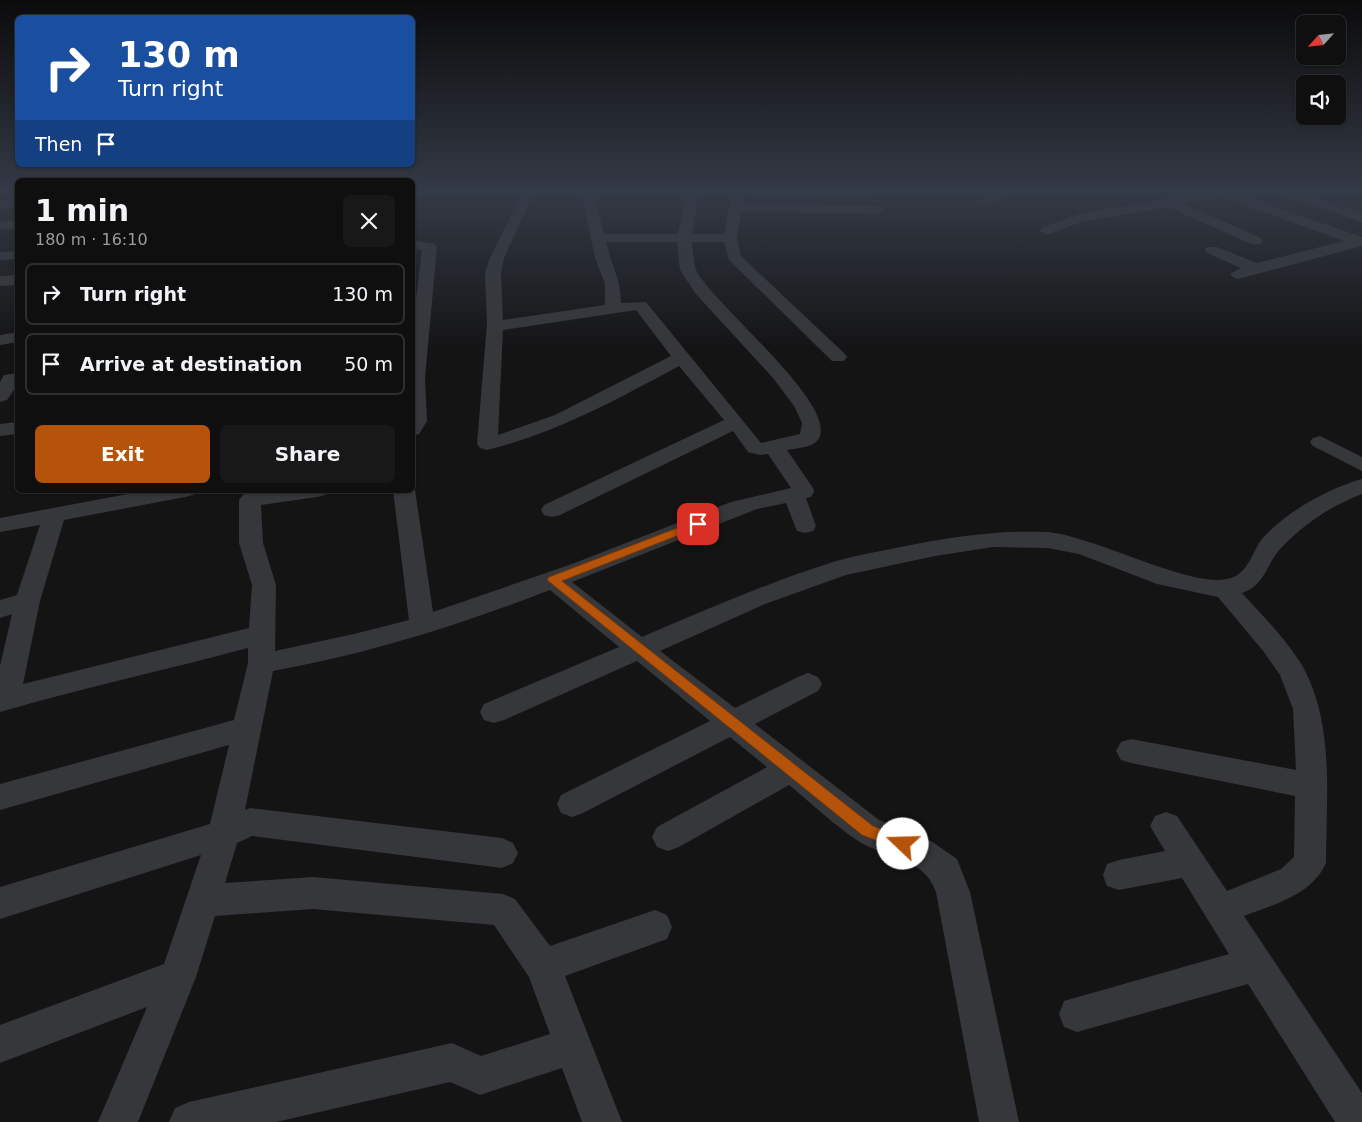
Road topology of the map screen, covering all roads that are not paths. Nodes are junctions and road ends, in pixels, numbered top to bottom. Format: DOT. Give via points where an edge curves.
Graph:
graph roads {
  1 [pos="505,243"];
  2 [pos="599,243"];
  3 [pos="685,243"];
  4 [pos="731,243"];
  5 [pos="1351,243"];
  6 [pos="415,244"];
  7 [pos="1212,250"];
  8 [pos="15,255"];
  9 [pos="0,256"];
  10 [pos="1255,268"];
  11 [pos="1238,274"];
  12 [pos="15,280"];
  13 [pos="0,282"];
  14 [pos="613,307"];
  15 [pos="494,326"];
  16 [pos="15,338"];
  17 [pos="0,340"];
  18 [pos="838,357"];
  19 [pos="680,358"];
  20 [pos="12,377"];
  21 [pos="0,396"];
  22 [pos="736,422"];
  23 [pos="415,425"];
  24 [pos="15,428"];
  25 [pos="0,430"];
  26 [pos="1320,442"];
  27 [pos="774,446"];
  28 [pos="1362,465"];
  29 [pos="1362,486"];
  30 [pos="169,493"];
  31 [pos="279,493"];
  32 [pos="404,493"];
  33 [pos="794,494"];
  34 [pos="254,495"];
  35 [pos="552,510"];
  36 [pos="54,515"];
  37 [pos="0,525"];
  38 [pos="805,526"];
  39 [pos="553,580"];
  40 [pos="1225,589"];
  41 [pos="28,601"];
  42 [pos="0,609"];
  43 [pos="422,625"];
  44 [pos="639,648"];
  45 [pos="260,649"];
  46 [pos="808,684"];
  47 [pos="3,700"];
  48 [pos="494,712"];
  49 [pos="731,722"];
  50 [pos="245,729"];
  51 [pos="1131,751"];
  52 [pos="791,769"];
  53 [pos="1311,786"];
  54 [pos="0,797"];
  55 [pos="572,804"];
  56 [pos="1166,826"];
  57 [pos="224,834"];
  58 [pos="668,838"];
  59 [pos="502,853"];
  60 [pos="1189,862"];
  61 [pos="1118,876"];
  62 [pos="202,901"];
  63 [pos="0,903"];
  64 [pos="1220,910"];
  65 [pos="655,927"];
  66 [pos="1256,964"];
  67 [pos="544,966"];
  68 [pos="178,977"];
  69 [pos="1077,1014"];
  70 [pos="0,1044"];
  71 [pos="573,1046"];
  72 [pos="118,1122"];
  73 [pos="188,1122"];
  74 [pos="602,1122"];
  75 [pos="999,1122"];
  76 [pos="1358,1122"];
  1 -- 15 [label="street" via="495,265"];
  2 -- 14 [label="street" via="613,284"];
  3 -- 27 [label="street" via="688,270 697,284 779,374 812,423 810,437 804,441"];
  4 -- 18 [label="street" via="734,257"];
  5 -- 10 [label="street"];
  6 -- 23 [label="street" via="430,247 416,378"];
  7 -- 10 [label="street"];
  8 -- 9 [label="street"];
  10 -- 11 [label="street"];
  12 -- 13 [label="street"];
  14 -- 15 [label="street"];
  14 -- 19 [label="street" via="640,305"];
  15 -- 19 [label="street" via="486,444 511,439 561,420"];
  16 -- 17 [label="street"];
  19 -- 22 [label="street"];
  20 -- 21 [label="street"];
  22 -- 27 [label="street" via="755,448"];
  22 -- 35 [label="street"];
  24 -- 25 [label="street"];
  26 -- 28 [label="street"];
  27 -- 33 [label="street" via="802,488 803,492"];
  29 -- 40 [label="street" via="1329,499 1307,513 1271,544 1252,577"];
  30 -- 36 [label="street"];
  31 -- 34 [label="street"];
  32 -- 43 [label="street"];
  33 -- 38 [label="street"];
  33 -- 39 [label="street" via="731,509"];
  34 -- 45 [label="street" via="251,543 264,585"];
  36 -- 37 [label="street"];
  36 -- 41 [label="street"];
  39 -- 43 [label="street"];
  39 -- 44 [label="street"];
  40 -- 44 [label="street" via="1166,578 1066,542 992,538 841,568 756,598"];
  40 -- 53 [label="street" via="1292,672 1307,709"];
  41 -- 42 [label="street"];
  41 -- 47 [label="street"];
  43 -- 45 [label="street" via="316,654"];
  44 -- 48 [label="street"];
  44 -- 49 [label="street"];
  45 -- 47 [label="street" via="75,680"];
  45 -- 50 [label="street"];
  46 -- 49 [label="street"];
  49 -- 52 [label="street"];
  49 -- 55 [label="street"];
  50 -- 54 [label="street"];
  50 -- 57 [label="street"];
  51 -- 53 [label="street"];
  52 -- 58 [label="street"];
  52 -- 75 [label="street" via="868,830 920,851 945,870"];
  53 -- 64 [label="street" via="1310,863 1293,880"];
  56 -- 60 [label="street"];
  57 -- 59 [label="street" via="250,822"];
  57 -- 62 [label="street"];
  57 -- 63 [label="street"];
  60 -- 61 [label="street"];
  60 -- 64 [label="street"];
  62 -- 67 [label="street" via="313,893 502,910"];
  62 -- 68 [label="street"];
  64 -- 66 [label="street"];
  65 -- 67 [label="street"];
  66 -- 69 [label="street"];
  66 -- 76 [label="street"];
  67 -- 71 [label="street"];
  68 -- 70 [label="street"];
  68 -- 72 [label="street"];
  71 -- 73 [label="street" via="480,1076 452,1062"];
  71 -- 74 [label="street"];
}
